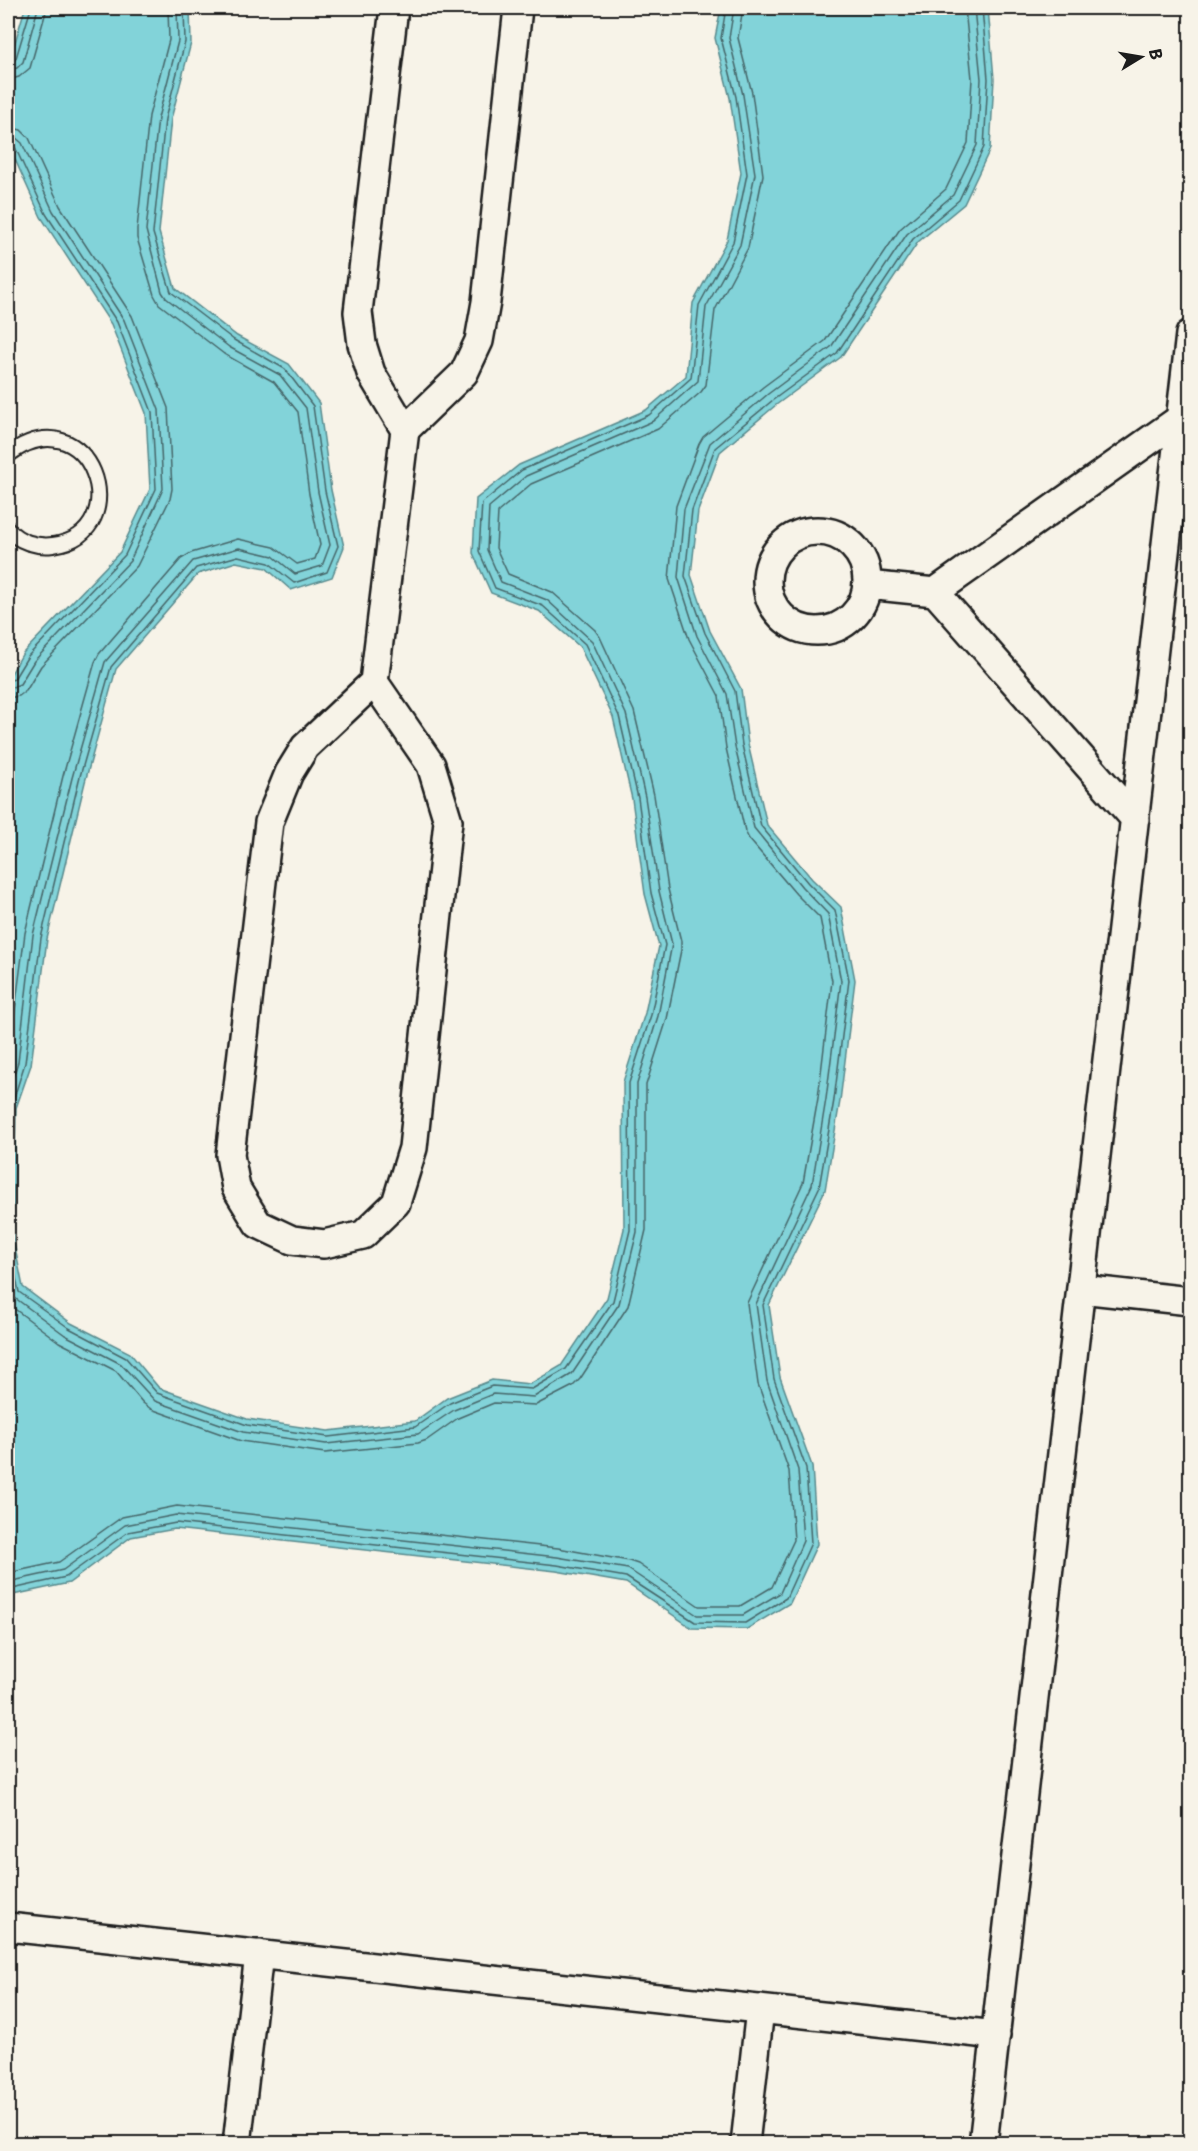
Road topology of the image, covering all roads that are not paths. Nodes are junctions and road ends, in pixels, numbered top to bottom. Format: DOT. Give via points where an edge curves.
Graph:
graph roads {
  1 [pos="394,8"];
  2 [pos="518,8"];
  3 [pos="1191,334"];
  4 [pos="1181,418"];
  5 [pos="405,430"];
  6 [pos="8,455"];
  7 [pos="8,529"];
  8 [pos="867,585"];
  9 [pos="935,592"];
  10 [pos="374,682"];
  11 [pos="1135,819"];
  12 [pos="1081,1289"];
  13 [pos="1191,1301"];
  14 [pos="8,1927"];
  15 [pos="259,1954"];
  16 [pos="760,2009"];
  17 [pos="996,2035"];
  18 [pos="237,2144"];
  19 [pos="745,2144"];
  20 [pos="983,2144"];
  1 -- 5 [label="street" via="358,312 371,373"];
  2 -- 5 [label="street" via="479,341 464,373"];
  3 -- 4 [label="street"];
  4 -- 9 [label="street"];
  4 -- 11 [label="street"];
  5 -- 10 [label="street"];
  6 -- 7 [label="lane" via="22,444 57,440 87,458 99,491 97,509 88,525 61,544 27,543"];
  8 -- 9 [label="street"];
  9 -- 11 [label="street"];
  10 -- 10 [label="street" via="305,747 289,773 269,822 230,1155 236,1188 258,1224 292,1240 324,1244 363,1235 396,1203 412,1148 448,821 431,765"];
  11 -- 12 [label="street"];
  12 -- 13 [label="street"];
  12 -- 17 [label="street"];
  14 -- 15 [label="street"];
  15 -- 16 [label="street"];
  15 -- 18 [label="street"];
  16 -- 17 [label="street"];
  16 -- 19 [label="street"];
  17 -- 20 [label="street"];
}
